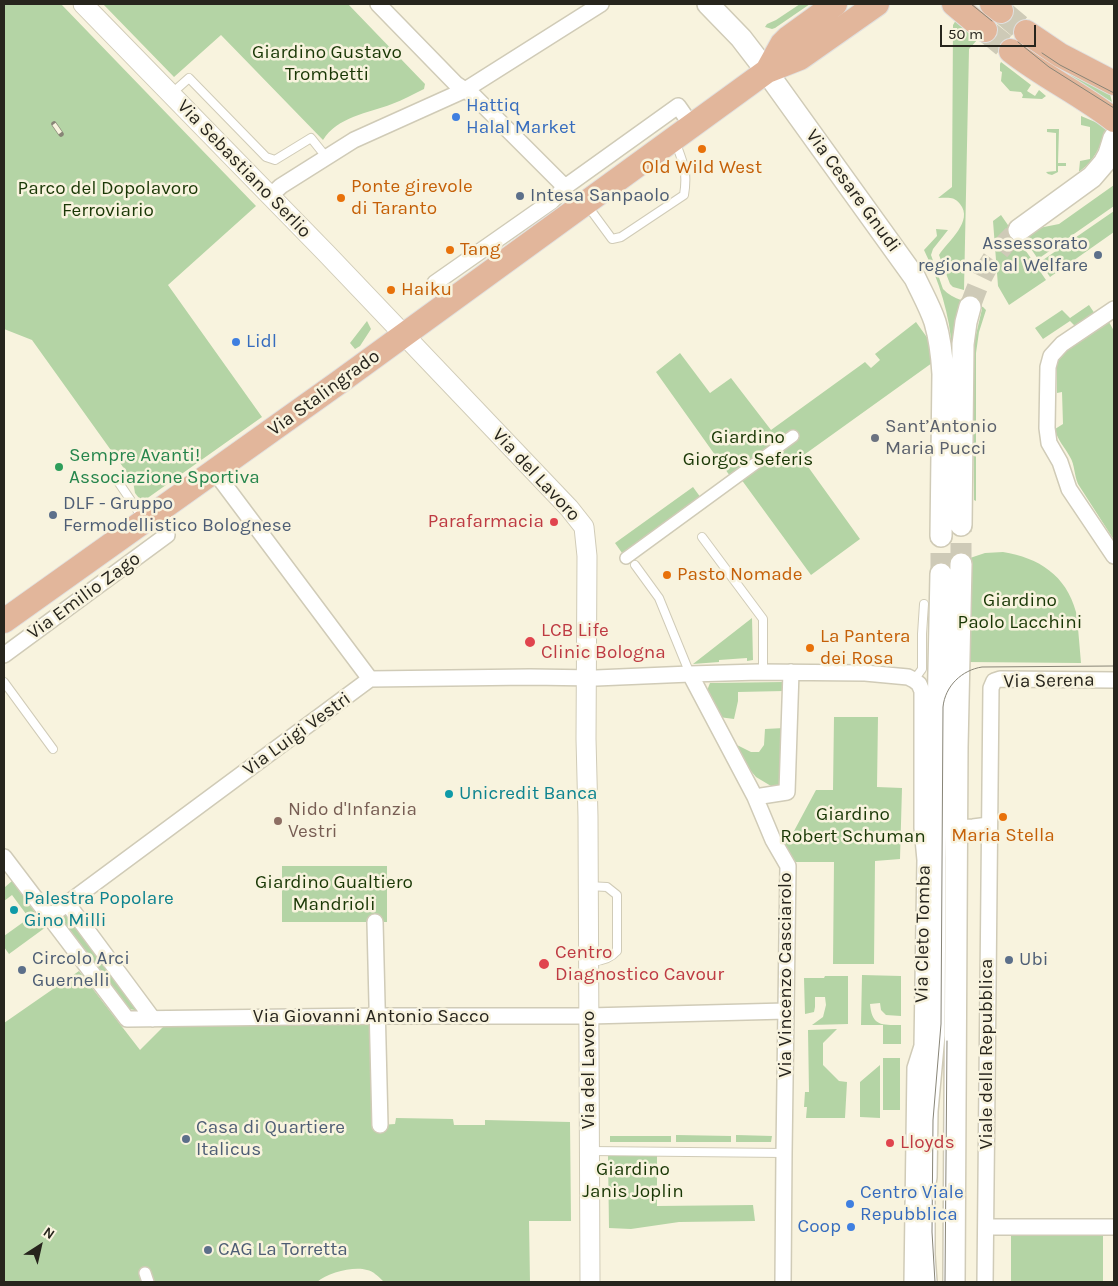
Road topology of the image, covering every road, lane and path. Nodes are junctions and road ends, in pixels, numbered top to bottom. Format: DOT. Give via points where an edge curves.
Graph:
graph roads {
  1 [pos="83,4"];
  2 [pos="378,4"];
  3 [pos="601,4"];
  4 [pos="708,4"];
  5 [pos="835,4"];
  6 [pos="877,4"];
  7 [pos="954,4"];
  8 [pos="985,30"];
  9 [pos="1026,32"];
  10 [pos="1011,51"];
  11 [pos="767,71"];
  12 [pos="1112,78"];
  13 [pos="465,90"];
  14 [pos="171,94"];
  15 [pos="1114,120"];
  16 [pos="683,132"];
  17 [pos="1114,138"];
  18 [pos="327,158"];
  19 [pos="1114,174"];
  20 [pos="565,187"];
  21 [pos="270,196"];
  22 [pos="586,203"];
  23 [pos="1045,211"];
  24 [pos="1019,230"];
  25 [pos="448,303"];
  26 [pos="970,307"];
  27 [pos="1114,308"];
  28 [pos="404,335"];
  29 [pos="793,436"];
  30 [pos="214,472"];
  31 [pos="118,483"];
  32 [pos="158,519"];
  33 [pos="961,525"];
  34 [pos="942,536"];
  35 [pos="702,537"];
  36 [pos="1114,556"];
  37 [pos="630,562"];
  38 [pos="960,564"];
  39 [pos="924,604"];
  40 [pos="959,614"];
  41 [pos="4,621"];
  42 [pos="4,655"];
  43 [pos="763,672"];
  44 [pos="791,672"];
  45 [pos="690,674"];
  46 [pos="586,678"];
  47 [pos="370,679"];
  48 [pos="914,680"];
  49 [pos="1114,680"];
  50 [pos="4,682"];
  51 [pos="990,691"];
  52 [pos="53,749"];
  53 [pos="756,797"];
  54 [pos="989,825"];
  55 [pos="929,828"];
  56 [pos="957,828"];
  57 [pos="4,857"];
  58 [pos="588,886"];
  59 [pos="67,903"];
  60 [pos="49,917"];
  61 [pos="374,922"];
  62 [pos="588,961"];
  63 [pos="786,1011"];
  64 [pos="376,1016"];
  65 [pos="589,1016"];
  66 [pos="153,1019"];
  67 [pos="380,1125"];
  68 [pos="590,1151"];
  69 [pos="784,1153"];
  70 [pos="986,1228"];
  71 [pos="1114,1228"];
  72 [pos="590,1282"];
  73 [pos="784,1282"];
  74 [pos="912,1282"];
  75 [pos="926,1282"];
  76 [pos="954,1282"];
  77 [pos="985,1282"];
  1 -- 14 [label="street, Via Sebastiano Serlio"];
  2 -- 13 [label="street"];
  3 -- 13 [label="street"];
  4 -- 11 [label="main road, Via Cesare Gnudi"];
  5 -- 11 [label="main road, Via Stalingrado" via="788,38"];
  6 -- 11 [label="main road, Via Stalingrado" via="800,58"];
  7 -- 8 [label="main road"];
  9 -- 12 [label="main road" via="1060,55"];
  10 -- 15 [label="main road"];
  11 -- 16 [label="main road, Via Stalingrado"];
  11 -- 34 [label="main road, Via Cesare Gnudi" via="915,278 935,322 943,374"];
  13 -- 18 [label="street" via="354,140"];
  13 -- 20 [label="street"];
  14 -- 18 [label="lane" via="189,78 266,157 275,160 311,138"];
  14 -- 21 [label="street, Via Sebastiano Serlio"];
  16 -- 20 [label="street" via="678,106"];
  16 -- 22 [label="main road, Via Stalingrado"];
  16 -- 22 [label="lane" via="684,195 621,237 612,239"];
  17 -- 23 [label="main road" via="1098,170"];
  18 -- 21 [label="street"];
  19 -- 23 [label="main road" via="1059,207"];
  20 -- 25 [label="street" via="552,201 435,283"];
  21 -- 28 [label="street, Via Sebastiano Serlio"];
  22 -- 25 [label="main road, Via Stalingrado"];
  23 -- 24 [label="main road"];
  25 -- 28 [label="main road, Via Stalingrado"];
  26 -- 33 [label="main road" via="963,344"];
  27 -- 36 [label="street" via="1062,344 1051,356 1048,363 1047,428 1049,443 1060,462 1069,489"];
  28 -- 30 [label="main road, Via Stalingrado"];
  28 -- 46 [label="street, Via del Lavoro" via="584,527 587,556"];
  29 -- 37 [label="street"];
  30 -- 32 [label="main road, Via Stalingrado"];
  30 -- 47 [label="street"];
  31 -- 32 [label="lane"];
  32 -- 41 [label="main road, Via Stalingrado"];
  32 -- 42 [label="street, Via Emilio Zago" via="167,535"];
  35 -- 43 [label="lane" via="763,619"];
  37 -- 45 [label="lane" via="659,598"];
  38 -- 40 [label="main road, Viale della Repubblica"];
  39 -- 48 [label="lane" via="922,669"];
  40 -- 55 [label="main road, Viale della Repubblica" via="941,574"];
  40 -- 56 [label="main road, Viale della Repubblica"];
  43 -- 44 [label="street"];
  43 -- 45 [label="street"];
  44 -- 48 [label="street" via="901,676"];
  44 -- 53 [label="street" via="787,792"];
  45 -- 46 [label="street"];
  45 -- 53 [label="street, Via Vincenzo Casciarolo"];
  46 -- 47 [label="street, Via Luigi Vestri"];
  46 -- 58 [label="street, Via del Lavoro"];
  47 -- 59 [label="street, Via Luigi Vestri"];
  48 -- 55 [label="street, Via Cleto Tomba" via="922,692"];
  49 -- 51 [label="street, Via Serena" via="1000,679 993,683"];
  50 -- 52 [label="lane"];
  51 -- 54 [label="street, Viale della Repubblica"];
  53 -- 63 [label="street, Via Vincenzo Casciarolo" via="773,840 788,866"];
  54 -- 56 [label="street"];
  54 -- 70 [label="street, Viale della Repubblica"];
  55 -- 56 [label="street"];
  55 -- 74 [label="street, Via Cleto Tomba" via="925,860 922,1046 915,1068"];
  55 -- 75 [label="main road, Viale della Repubblica" via="934,1036 924,1190"];
  56 -- 76 [label="main road, Viale della Repubblica"];
  57 -- 60 [label="street"];
  58 -- 62 [label="street, Via del Lavoro"];
  58 -- 62 [label="lane" via="607,887 617,895 618,912 616,954 599,962"];
  59 -- 60 [label="street, Via Luigi Vestri"];
  59 -- 66 [label="street"];
  60 -- 66 [label="street, Via Giovanni Antonio Sacco" via="127,1019"];
  61 -- 64 [label="street"];
  62 -- 65 [label="street, Via del Lavoro"];
  63 -- 65 [label="street, Via Giovanni Antonio Sacco"];
  63 -- 69 [label="street, Via Vincenzo Casciarolo"];
  64 -- 65 [label="street, Via Giovanni Antonio Sacco"];
  64 -- 66 [label="street, Via Giovanni Antonio Sacco"];
  64 -- 67 [label="street"];
  65 -- 68 [label="street, Via del Lavoro"];
  68 -- 69 [label="lane"];
  68 -- 72 [label="street, Via del Lavoro"];
  69 -- 73 [label="street, Via Vincenzo Casciarolo"];
  70 -- 71 [label="street"];
  70 -- 77 [label="street, Viale della Repubblica"];
}
